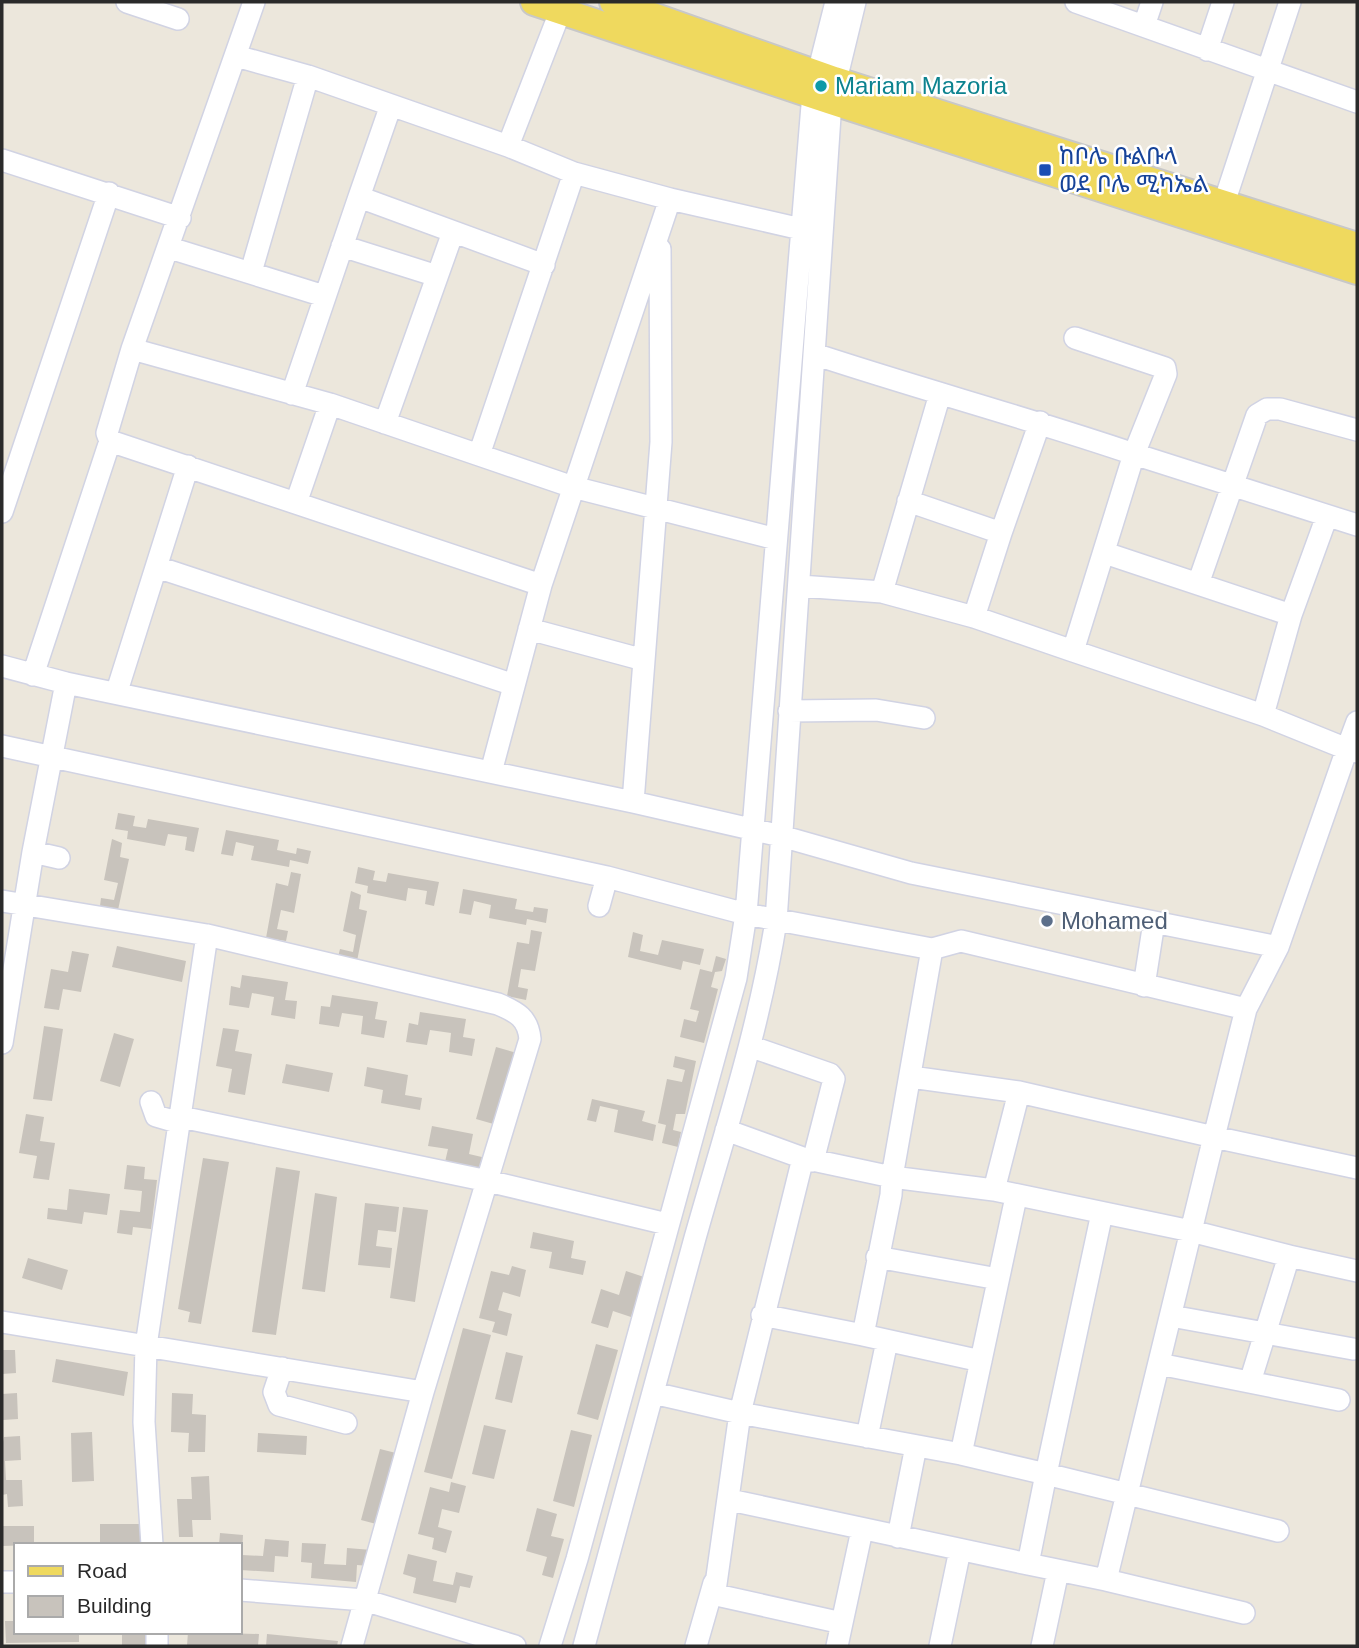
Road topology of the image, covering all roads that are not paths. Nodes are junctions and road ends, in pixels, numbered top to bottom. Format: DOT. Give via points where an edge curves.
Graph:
graph roads {
  1 [pos="127,2"];
  2 [pos="254,2"];
  3 [pos="534,2"];
  4 [pos="612,2"];
  5 [pos="836,2"];
  6 [pos="855,2"];
  7 [pos="1076,2"];
  8 [pos="1152,2"];
  9 [pos="1223,2"];
  10 [pos="1290,2"];
  11 [pos="561,12"];
  12 [pos="178,19"];
  13 [pos="1144,26"];
  14 [pos="1207,50"];
  15 [pos="236,56"];
  16 [pos="1268,72"];
  17 [pos="308,76"];
  18 [pos="824,87"];
  19 [pos="1356,98"];
  20 [pos="391,104"];
  21 [pos="508,146"];
  22 [pos="2,160"];
  23 [pos="574,173"];
  24 [pos="109,193"];
  25 [pos="359,197"];
  26 [pos="670,199"];
  27 [pos="1224,203"];
  28 [pos="180,218"];
  29 [pos="801,229"];
  30 [pos="453,232"];
  31 [pos="660,233"];
  32 [pos="342,246"];
  33 [pos="1357,246"];
  34 [pos="170,248"];
  35 [pos="544,265"];
  36 [pos="1357,271"];
  37 [pos="251,272"];
  38 [pos="437,276"];
  39 [pos="324,296"];
  40 [pos="1075,338"];
  41 [pos="132,349"];
  42 [pos="814,354"];
  43 [pos="292,394"];
  44 [pos="940,394"];
  45 [pos="330,404"];
  46 [pos="1040,422"];
  47 [pos="385,423"];
  48 [pos="1357,430"];
  49 [pos="110,441"];
  50 [pos="1133,454"];
  51 [pos="480,455"];
  52 [pos="188,466"];
  53 [pos="1231,484"];
  54 [pos="573,487"];
  55 [pos="908,501"];
  56 [pos="296,503"];
  57 [pos="656,506"];
  58 [pos="2,512"];
  59 [pos="1327,516"];
  60 [pos="1357,525"];
  61 [pos="1001,533"];
  62 [pos="776,539"];
  63 [pos="1105,553"];
  64 [pos="157,568"];
  65 [pos="1198,584"];
  66 [pos="541,585"];
  67 [pos="800,586"];
  68 [pos="882,592"];
  69 [pos="1291,615"];
  70 [pos="974,617"];
  71 [pos="529,629"];
  72 [pos="1073,651"];
  73 [pos="644,660"];
  74 [pos="2,666"];
  75 [pos="33,675"];
  76 [pos="66,683"];
  77 [pos="514,685"];
  78 [pos="117,691"];
  79 [pos="789,711"];
  80 [pos="1263,715"];
  81 [pos="924,718"];
  82 [pos="1357,722"];
  83 [pos="2,746"];
  84 [pos="1352,750"];
  85 [pos="51,759"];
  86 [pos="491,772"];
  87 [pos="633,802"];
  88 [pos="753,830"];
  89 [pos="781,836"];
  90 [pos="33,852"];
  91 [pos="59,858"];
  92 [pos="607,877"];
  93 [pos="2,901"];
  94 [pos="24,904"];
  95 [pos="599,906"];
  96 [pos="746,914"];
  97 [pos="776,920"];
  98 [pos="1154,922"];
  99 [pos="207,935"];
  100 [pos="1278,947"];
  101 [pos="932,949"];
  102 [pos="1144,986"];
  103 [pos="1246,1009"];
  104 [pos="2,1043"];
  105 [pos="752,1047"];
  106 [pos="911,1077"];
  107 [pos="1019,1092"];
  108 [pos="151,1102"];
  109 [pos="180,1120"];
  110 [pos="726,1130"];
  111 [pos="1214,1136"];
  112 [pos="808,1160"];
  113 [pos="1357,1168"];
  114 [pos="892,1177"];
  115 [pos="488,1181"];
  116 [pos="994,1190"];
  117 [pos="1016,1197"];
  118 [pos="1102,1213"];
  119 [pos="667,1224"];
  120 [pos="1191,1231"];
  121 [pos="1289,1256"];
  122 [pos="877,1257"];
  123 [pos="1357,1270"];
  124 [pos="998,1279"];
  125 [pos="762,1315"];
  126 [pos="1171,1317"];
  127 [pos="2,1322"];
  128 [pos="1268,1332"];
  129 [pos="863,1335"];
  130 [pos="887,1341"];
  131 [pos="146,1346"];
  132 [pos="1353,1349"];
  133 [pos="981,1361"];
  134 [pos="1159,1364"];
  135 [pos="282,1368"];
  136 [pos="1250,1382"];
  137 [pos="424,1392"];
  138 [pos="653,1393"];
  139 [pos="1339,1400"];
  140 [pos="740,1413"];
  141 [pos="346,1423"];
  142 [pos="867,1437"];
  143 [pos="916,1446"];
  144 [pos="961,1454"];
  145 [pos="1046,1474"];
  146 [pos="1128,1495"];
  147 [pos="730,1500"];
  148 [pos="862,1530"];
  149 [pos="1278,1531"];
  150 [pos="898,1537"];
  151 [pos="152,1543"];
  152 [pos="960,1550"];
  153 [pos="1028,1564"];
  154 [pos="1058,1571"];
  155 [pos="1105,1580"];
  156 [pos="714,1583"];
  157 [pos="242,1590"];
  158 [pos="364,1600"];
  159 [pos="1244,1613"];
  160 [pos="842,1623"];
  161 [pos="352,1646"];
  162 [pos="515,1646"];
  163 [pos="550,1646"];
  164 [pos="584,1646"];
  165 [pos="696,1646"];
  166 [pos="837,1646"];
  167 [pos="940,1646"];
  168 [pos="1042,1646"];
  1 -- 12 [label="street"];
  2 -- 15 [label="street"];
  3 -- 11 [label="main road"];
  4 -- 18 [label="main road"];
  5 -- 18 [label="street"];
  6 -- 18 [label="street"];
  7 -- 13 [label="street"];
  8 -- 13 [label="street"];
  9 -- 14 [label="street"];
  10 -- 16 [label="street"];
  11 -- 18 [label="main road"];
  11 -- 21 [label="street"];
  13 -- 14 [label="street"];
  14 -- 16 [label="street"];
  15 -- 17 [label="street"];
  15 -- 28 [label="street"];
  16 -- 19 [label="street"];
  16 -- 27 [label="street"];
  17 -- 20 [label="street"];
  17 -- 37 [label="street"];
  18 -- 27 [label="main road"];
  18 -- 29 [label="street"];
  18 -- 36 [label="main road"];
  18 -- 42 [label="street"];
  20 -- 21 [label="street"];
  20 -- 25 [label="street"];
  21 -- 23 [label="street"];
  22 -- 24 [label="street"];
  23 -- 26 [label="street"];
  23 -- 35 [label="street"];
  24 -- 28 [label="street"];
  24 -- 58 [label="street"];
  25 -- 30 [label="street"];
  25 -- 32 [label="street"];
  26 -- 29 [label="street"];
  26 -- 31 [label="street"];
  27 -- 33 [label="main road"];
  28 -- 34 [label="street"];
  29 -- 62 [label="street"];
  30 -- 35 [label="street"];
  30 -- 38 [label="street"];
  31 -- 54 [label="street"];
  31 -- 57 [label="street" via="661,442"];
  32 -- 38 [label="street"];
  32 -- 39 [label="street"];
  34 -- 37 [label="street"];
  34 -- 41 [label="street"];
  35 -- 51 [label="street"];
  37 -- 39 [label="street"];
  38 -- 47 [label="street"];
  39 -- 43 [label="street"];
  40 -- 50 [label="street" via="1165,368"];
  41 -- 43 [label="street"];
  41 -- 49 [label="street" via="107,433"];
  42 -- 44 [label="street"];
  42 -- 67 [label="street"];
  43 -- 45 [label="street"];
  44 -- 46 [label="street"];
  44 -- 55 [label="street"];
  45 -- 47 [label="street"];
  45 -- 56 [label="street"];
  46 -- 50 [label="street"];
  46 -- 61 [label="street"];
  47 -- 51 [label="street"];
  48 -- 53 [label="street" via="1267,409 1257,415"];
  49 -- 52 [label="street"];
  49 -- 75 [label="street"];
  50 -- 53 [label="street"];
  50 -- 63 [label="street"];
  51 -- 54 [label="street"];
  52 -- 56 [label="street"];
  52 -- 64 [label="street"];
  53 -- 59 [label="street"];
  53 -- 65 [label="street"];
  54 -- 57 [label="street"];
  54 -- 66 [label="street"];
  55 -- 61 [label="street"];
  55 -- 68 [label="street"];
  56 -- 66 [label="street"];
  57 -- 62 [label="street"];
  57 -- 73 [label="street"];
  59 -- 60 [label="street"];
  59 -- 69 [label="street"];
  61 -- 70 [label="street"];
  62 -- 88 [label="street"];
  63 -- 65 [label="street"];
  63 -- 72 [label="street"];
  64 -- 77 [label="street"];
  64 -- 78 [label="street"];
  65 -- 69 [label="street"];
  66 -- 71 [label="street"];
  67 -- 68 [label="street"];
  67 -- 79 [label="street"];
  68 -- 70 [label="street"];
  69 -- 80 [label="street"];
  70 -- 72 [label="street"];
  71 -- 73 [label="street"];
  71 -- 77 [label="street"];
  72 -- 80 [label="street"];
  73 -- 87 [label="street"];
  74 -- 75 [label="street"];
  75 -- 76 [label="street"];
  76 -- 78 [label="street"];
  76 -- 85 [label="street"];
  77 -- 86 [label="street"];
  78 -- 86 [label="street"];
  79 -- 81 [label="street" via="876,710"];
  79 -- 89 [label="street"];
  80 -- 84 [label="street"];
  82 -- 84 [label="street"];
  83 -- 85 [label="street"];
  84 -- 100 [label="street"];
  85 -- 90 [label="street"];
  85 -- 92 [label="street"];
  86 -- 87 [label="street"];
  87 -- 88 [label="street"];
  88 -- 89 [label="street"];
  88 -- 96 [label="street"];
  89 -- 97 [label="street"];
  89 -- 98 [label="street" via="911,873"];
  90 -- 91 [label="street"];
  90 -- 94 [label="street"];
  92 -- 95 [label="street"];
  92 -- 96 [label="street"];
  93 -- 94 [label="street"];
  94 -- 99 [label="street"];
  94 -- 104 [label="street"];
  96 -- 97 [label="street"];
  96 -- 119 [label="street" via="729,1008"];
  97 -- 101 [label="street"];
  97 -- 105 [label="street"];
  98 -- 100 [label="street"];
  98 -- 102 [label="street"];
  99 -- 109 [label="street"];
  99 -- 115 [label="street" via="517,1012 529,1025 530,1039"];
  100 -- 103 [label="street"];
  101 -- 102 [label="street" via="961,941"];
  101 -- 106 [label="street"];
  102 -- 103 [label="street"];
  103 -- 111 [label="street"];
  105 -- 110 [label="street"];
  105 -- 112 [label="street" via="834,1079"];
  106 -- 107 [label="street"];
  106 -- 114 [label="street"];
  107 -- 111 [label="street"];
  107 -- 116 [label="street"];
  108 -- 109 [label="street" via="156,1116"];
  109 -- 115 [label="street" via="328,1141"];
  109 -- 131 [label="street"];
  110 -- 112 [label="street"];
  110 -- 138 [label="street"];
  111 -- 113 [label="street"];
  111 -- 120 [label="street"];
  112 -- 114 [label="street"];
  112 -- 125 [label="street"];
  114 -- 116 [label="street"];
  114 -- 122 [label="street"];
  115 -- 119 [label="street"];
  115 -- 137 [label="street"];
  116 -- 117 [label="street"];
  117 -- 118 [label="street"];
  117 -- 124 [label="street"];
  118 -- 120 [label="street"];
  118 -- 145 [label="street"];
  119 -- 163 [label="street"];
  120 -- 121 [label="street"];
  120 -- 126 [label="street"];
  121 -- 123 [label="street"];
  121 -- 128 [label="street"];
  122 -- 124 [label="street"];
  122 -- 129 [label="street"];
  124 -- 133 [label="street"];
  125 -- 129 [label="street"];
  125 -- 140 [label="street"];
  126 -- 128 [label="street"];
  126 -- 134 [label="street"];
  127 -- 131 [label="street"];
  128 -- 132 [label="street"];
  128 -- 136 [label="street"];
  129 -- 130 [label="street"];
  130 -- 133 [label="street"];
  130 -- 142 [label="street"];
  131 -- 135 [label="street"];
  131 -- 151 [label="street" via="138,1461"];
  133 -- 144 [label="street"];
  134 -- 136 [label="street"];
  134 -- 146 [label="street"];
  135 -- 137 [label="street"];
  135 -- 141 [label="street" via="274,1391 279,1405"];
  136 -- 139 [label="street"];
  137 -- 158 [label="street"];
  138 -- 140 [label="street"];
  138 -- 164 [label="street"];
  140 -- 142 [label="street"];
  140 -- 147 [label="street"];
  142 -- 143 [label="street"];
  143 -- 144 [label="street"];
  143 -- 150 [label="street"];
  144 -- 145 [label="street"];
  145 -- 146 [label="street"];
  145 -- 153 [label="street"];
  146 -- 149 [label="street"];
  146 -- 155 [label="street"];
  147 -- 148 [label="street"];
  147 -- 156 [label="street"];
  148 -- 150 [label="street"];
  148 -- 160 [label="street"];
  150 -- 152 [label="street"];
  152 -- 153 [label="street"];
  152 -- 167 [label="street"];
  153 -- 154 [label="street"];
  154 -- 155 [label="street"];
  154 -- 168 [label="street"];
  155 -- 159 [label="street"];
  156 -- 160 [label="street" via="721,1596"];
  156 -- 165 [label="street"];
  157 -- 158 [label="street"];
  158 -- 161 [label="street"];
  158 -- 162 [label="street"];
  160 -- 166 [label="street"];
}
